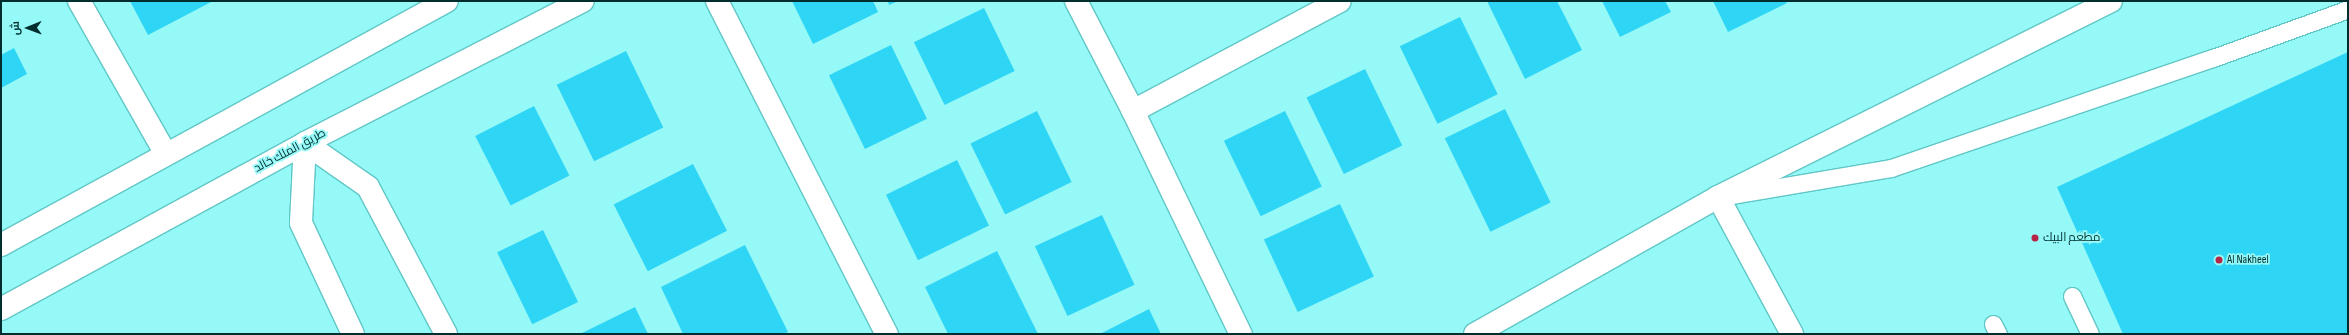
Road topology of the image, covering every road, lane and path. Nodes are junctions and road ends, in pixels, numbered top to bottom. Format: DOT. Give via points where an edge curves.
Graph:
graph roads {
  1 [pos="79,1"];
  2 [pos="447,1"];
  3 [pos="583,1"];
  4 [pos="717,1"];
  5 [pos="1076,1"];
  6 [pos="1340,1"];
  7 [pos="2111,1"];
  8 [pos="2348,9"];
  9 [pos="1133,111"];
  10 [pos="305,143"];
  11 [pos="166,154"];
  12 [pos="1718,197"];
  13 [pos="1,245"];
  14 [pos="2072,296"];
  15 [pos="1,309"];
  16 [pos="352,334"];
  17 [pos="446,334"];
  18 [pos="887,334"];
  19 [pos="1241,334"];
  20 [pos="1475,334"];
  21 [pos="1792,334"];
  22 [pos="2090,334"];
  1 -- 11 [label="street"];
  2 -- 11 [label="street"];
  3 -- 10 [label="street, طريق الملك خالد"];
  4 -- 18 [label="street"];
  5 -- 9 [label="street"];
  6 -- 9 [label="street"];
  7 -- 12 [label="street"];
  8 -- 12 [label="lane" via="1891,168"];
  9 -- 19 [label="street"];
  10 -- 15 [label="street, طريق الملك خالد"];
  10 -- 16 [label="street" via="301,223"];
  10 -- 17 [label="street" via="368,187"];
  11 -- 13 [label="street"];
  12 -- 20 [label="street"];
  12 -- 21 [label="street"];
  14 -- 22 [label="lane"];
}
